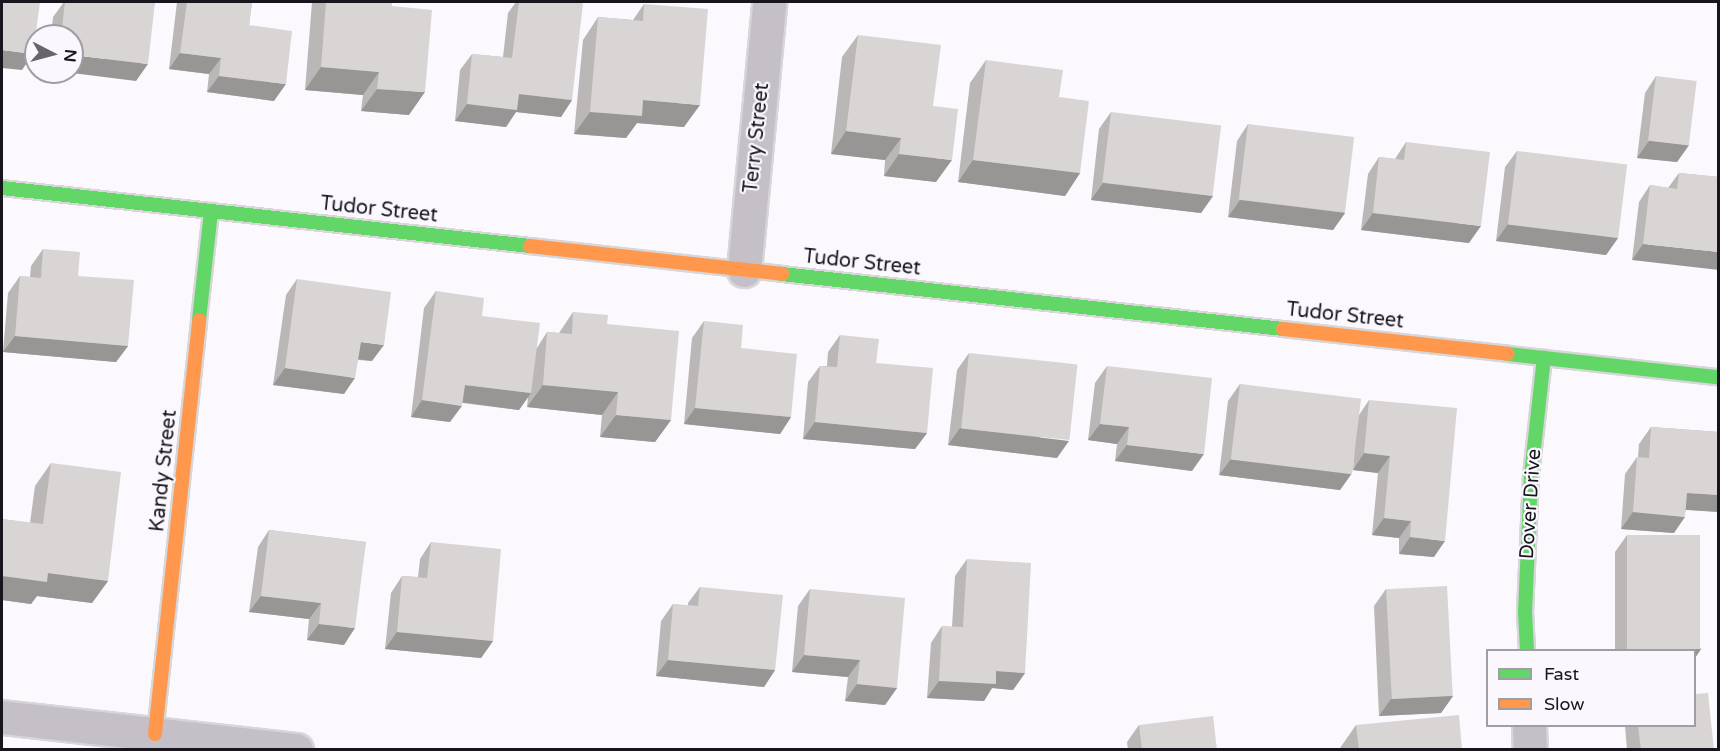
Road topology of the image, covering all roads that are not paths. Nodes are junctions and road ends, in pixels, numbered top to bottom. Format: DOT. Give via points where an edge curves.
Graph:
graph roads {
  1 [pos="769,5"];
  2 [pos="2,188"];
  3 [pos="212,211"];
  4 [pos="744,270"];
  5 [pos="1545,358"];
  6 [pos="1719,377"];
  7 [pos="1527,649"];
  8 [pos="2,717"];
  9 [pos="1529,727"];
  10 [pos="155,734"];
  11 [pos="296,750"];
  12 [pos="1530,750"];
  1 -- 4 [label="street, Terry Street"];
  2 -- 3 [label="street, Tudor Street"];
  3 -- 4 [label="street, Tudor Street"];
  3 -- 10 [label="street, Kandy Street"];
  4 -- 5 [label="street, Tudor Street"];
  5 -- 6 [label="street, Tudor Street"];
  5 -- 7 [label="street, Dover Drive" via="1532,475"];
  8 -- 10 [label="street"];
  9 -- 12 [label="street"];
  10 -- 11 [label="street"];
}
